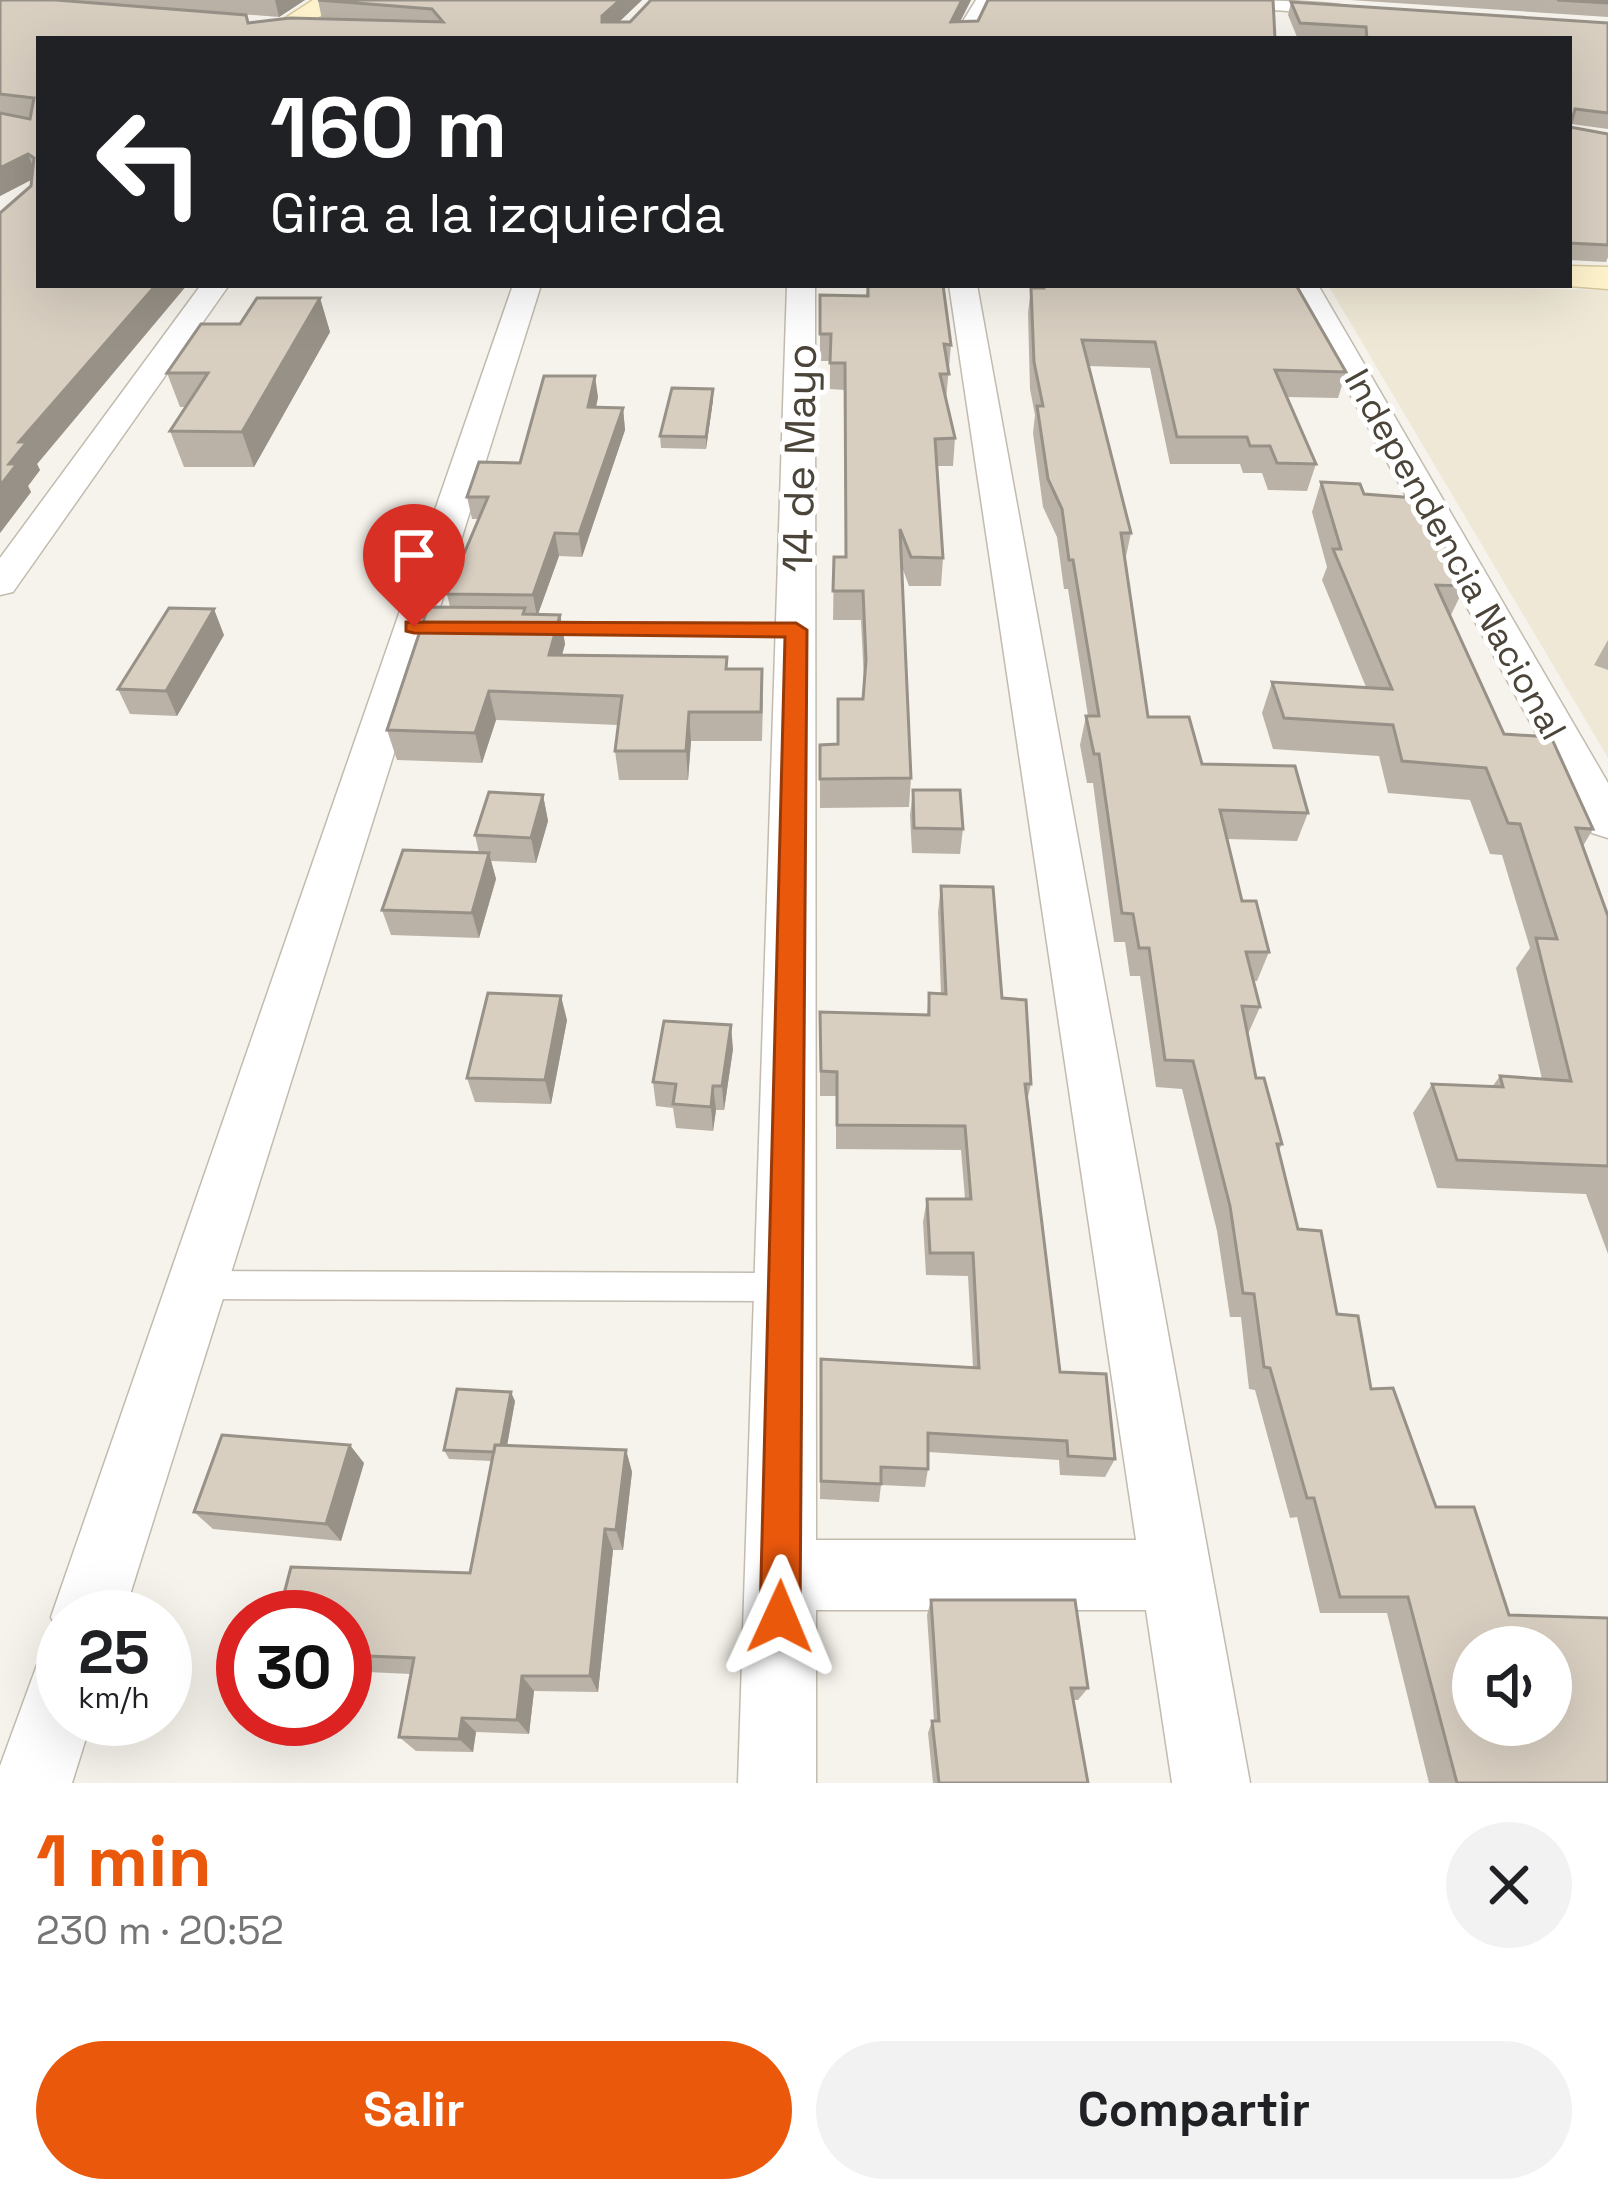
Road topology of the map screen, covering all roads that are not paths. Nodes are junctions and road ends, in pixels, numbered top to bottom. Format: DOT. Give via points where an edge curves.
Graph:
graph roads {
  1 [pos="331,0"];
  2 [pos="985,0"];
  3 [pos="1221,0"];
  4 [pos="1320,10"];
  5 [pos="1387,12"];
  6 [pos="270,31"];
  7 [pos="326,31"];
  8 [pos="964,36"];
  9 [pos="1572,278"];
  10 [pos="1608,278"];
  11 [pos="213,288"];
  12 [pos="526,288"];
  13 [pos="801,288"];
  14 [pos="963,288"];
  15 [pos="1306,288"];
  16 [pos="0,584"];
  17 [pos="510,628"];
  18 [pos="796,630"];
  19 [pos="1608,822"];
  20 [pos="197,1285"];
  21 [pos="786,1287"];
  22 [pos="781,1575"];
  23 [pos="1177,1575"];
  24 [pos="96,1590"];
  25 [pos="44,1746"];
  26 [pos="32,1783"];
  27 [pos="777,1783"];
  28 [pos="1211,1783"];
  1 -- 6 [label="street"];
  2 -- 8 [label="street"];
  3 -- 4 [label="street"];
  4 -- 5 [label="street"];
  6 -- 7 [label="street"];
  9 -- 10 [label="street"];
  11 -- 16 [label="street"];
  12 -- 20 [label="street" via="426,627"];
  13 -- 18 [label="street, 14 de Mayo"];
  14 -- 23 [label="street"];
  15 -- 19 [label="street, Independencia Nacional"];
  17 -- 18 [label="lane"];
  18 -- 21 [label="street, 14 de Mayo"];
  20 -- 21 [label="lane"];
  20 -- 24 [label="street"];
  21 -- 22 [label="street, 14 de Mayo"];
  22 -- 23 [label="street"];
  22 -- 27 [label="street, 14 de Mayo"];
  23 -- 28 [label="street"];
  25 -- 26 [label="street"];
}
